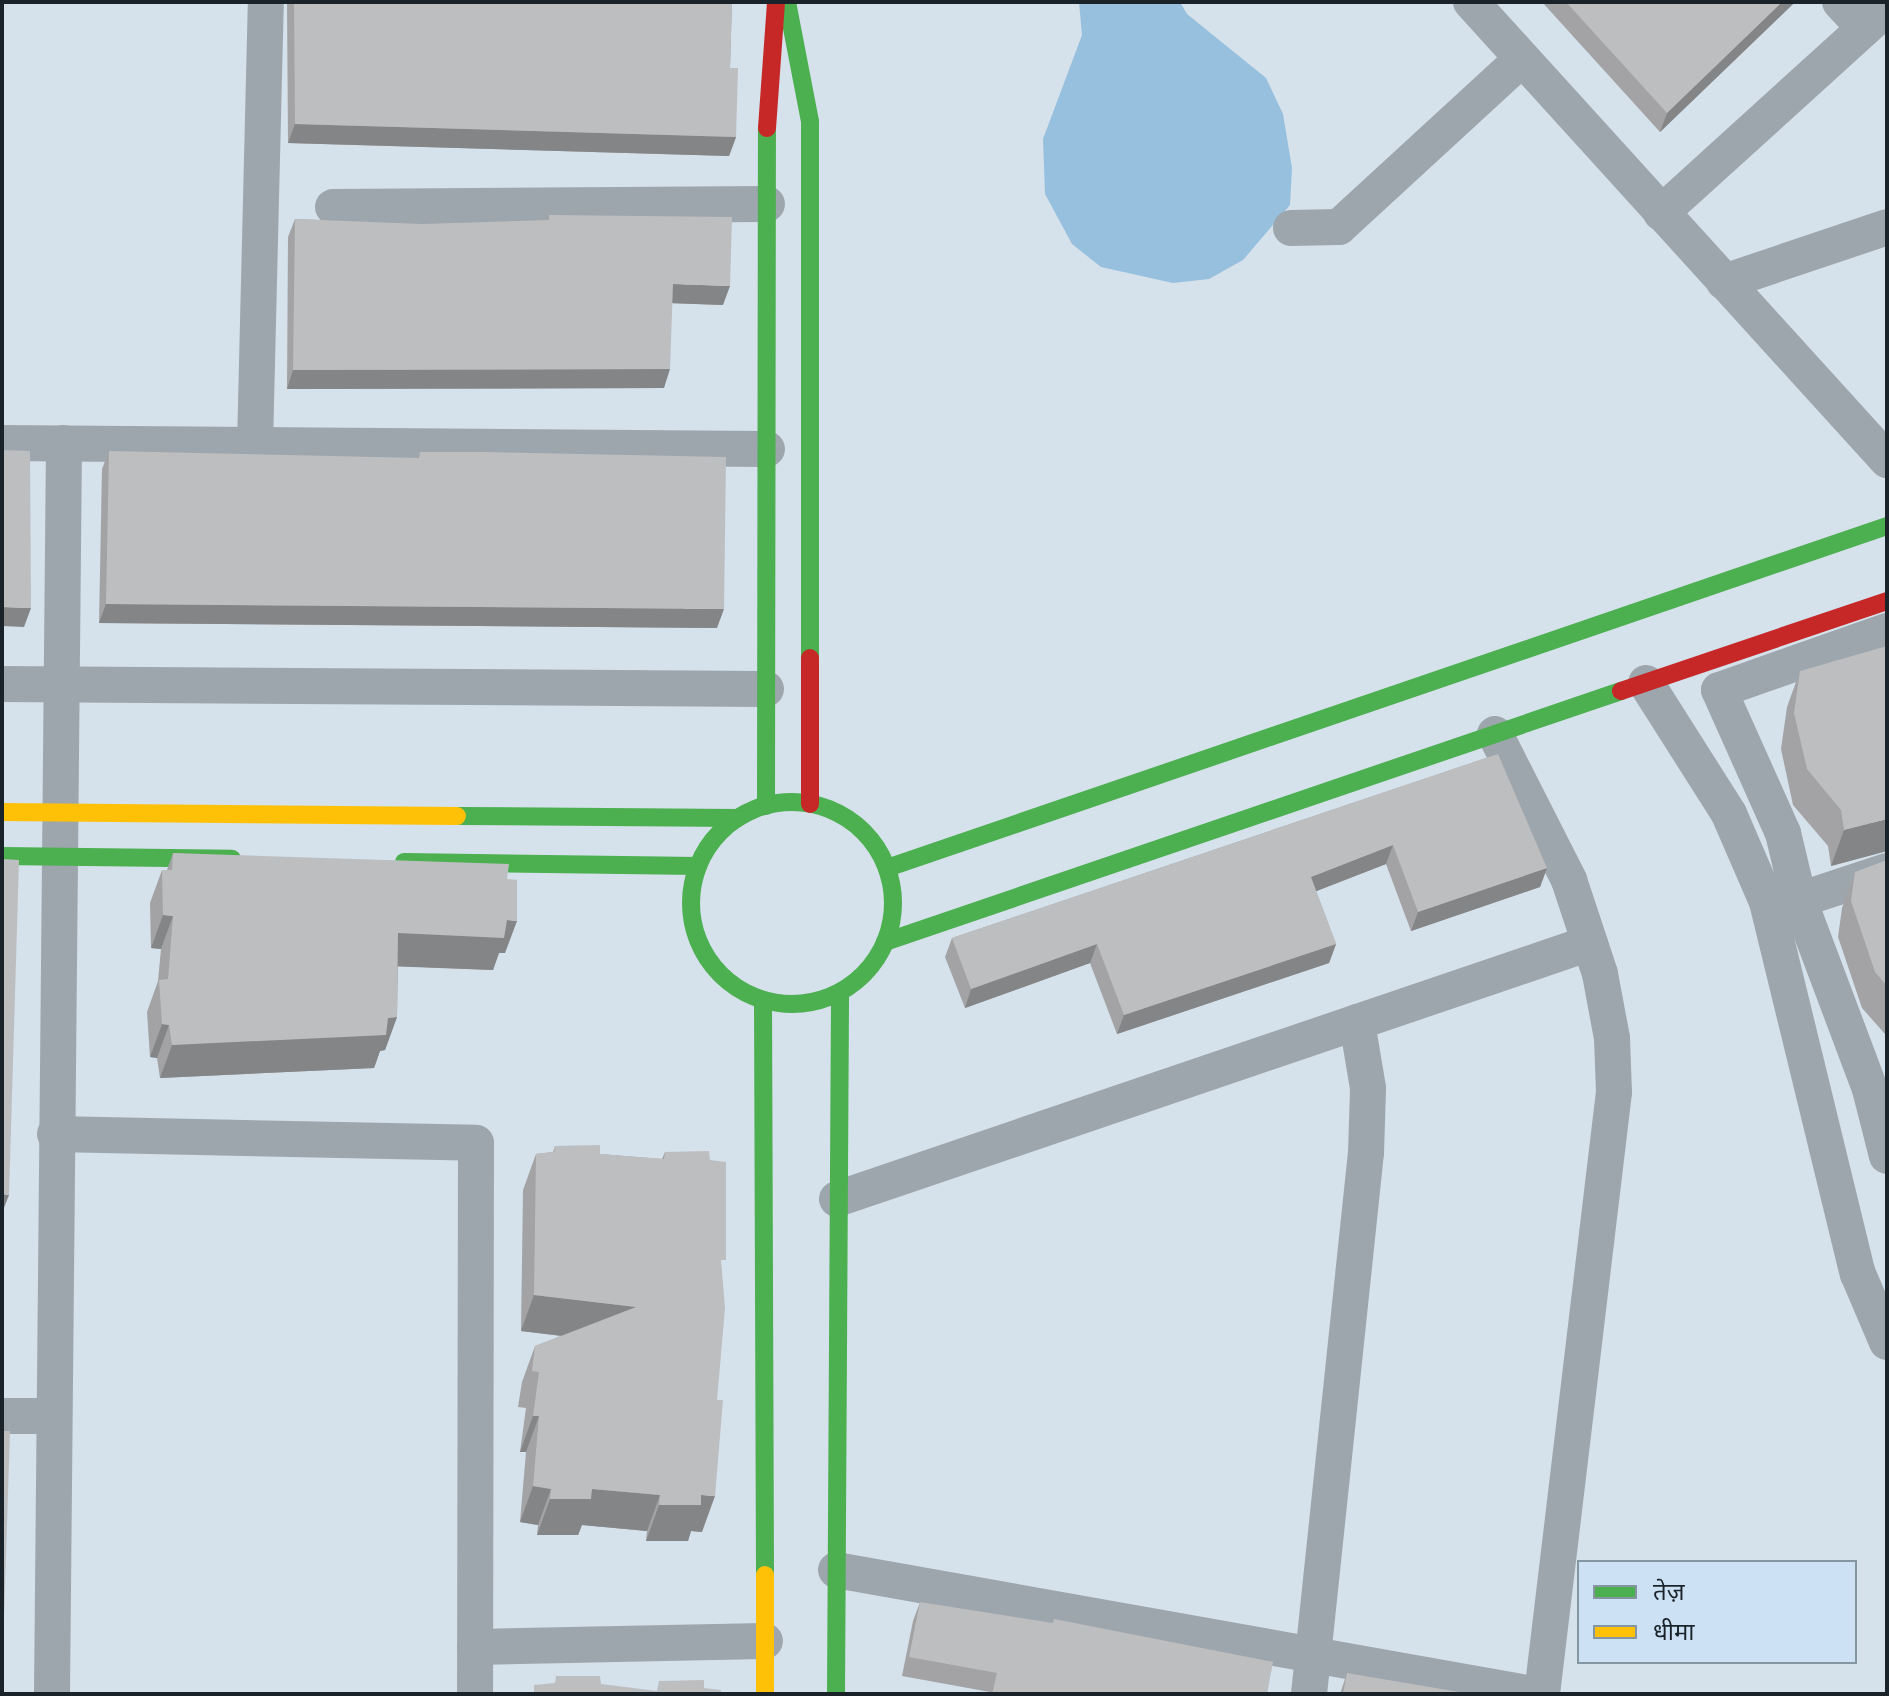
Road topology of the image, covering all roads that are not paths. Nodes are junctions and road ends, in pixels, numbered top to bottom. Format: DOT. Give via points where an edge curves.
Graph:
graph roads {
  1 [pos="266,2"];
  2 [pos="776,2"];
  3 [pos="787,2"];
  4 [pos="1471,2"];
  5 [pos="1840,2"];
  6 [pos="1875,18"];
  7 [pos="1522,59"];
  8 [pos="767,204"];
  9 [pos="333,207"];
  10 [pos="1661,213"];
  11 [pos="1887,227"];
  12 [pos="1291,228"];
  13 [pos="1724,282"];
  14 [pos="2,443"];
  15 [pos="64,443"];
  16 [pos="255,445"];
  17 [pos="767,449"];
  18 [pos="1887,460"];
  19 [pos="1887,526"];
  20 [pos="1887,601"];
  21 [pos="1887,631"];
  22 [pos="60,683"];
  23 [pos="1646,683"];
  24 [pos="2,684"];
  25 [pos="766,689"];
  26 [pos="1495,734"];
  27 [pos="810,804"];
  28 [pos="766,806"];
  29 [pos="2,812"];
  30 [pos="57,813"];
  31 [pos="738,818"];
  32 [pos="2,856"];
  33 [pos="57,856"];
  34 [pos="245,859"];
  35 [pos="385,861"];
  36 [pos="698,866"];
  37 [pos="887,868"];
  38 [pos="1887,871"];
  39 [pos="1799,900"];
  40 [pos="885,942"];
  41 [pos="1590,943"];
  42 [pos="840,992"];
  43 [pos="763,1000"];
  44 [pos="1357,1022"];
  45 [pos="1879,1087"];
  46 [pos="55,1134"];
  47 [pos="1887,1156"];
  48 [pos="837,1199"];
  49 [pos="1887,1342"];
  50 [pos="2,1416"];
  51 [pos="53,1416"];
  52 [pos="836,1570"];
  53 [pos="765,1641"];
  54 [pos="475,1647"];
  55 [pos="1317,1656"];
  56 [pos="52,1694"];
  57 [pos="475,1694"];
  58 [pos="765,1694"];
  59 [pos="836,1694"];
  60 [pos="1309,1694"];
  61 [pos="1533,1694"];
  62 [pos="1542,1694"];
  1 -- 16 [label="street"];
  2 -- 8 [label="street"];
  3 -- 27 [label="street" via="810,122"];
  4 -- 7 [label="street"];
  5 -- 6 [label="street"];
  6 -- 10 [label="street"];
  7 -- 10 [label="street"];
  7 -- 12 [label="street" via="1339,227"];
  8 -- 9 [label="street"];
  8 -- 17 [label="street"];
  10 -- 13 [label="street"];
  11 -- 13 [label="street"];
  13 -- 18 [label="street"];
  14 -- 15 [label="street"];
  15 -- 16 [label="street"];
  15 -- 22 [label="street"];
  16 -- 17 [label="street"];
  17 -- 25 [label="street"];
  19 -- 37 [label="street"];
  20 -- 23 [label="street"];
  21 -- 39 [label="street" via="1719,690 1783,833"];
  22 -- 24 [label="street"];
  22 -- 25 [label="street"];
  22 -- 30 [label="street"];
  23 -- 26 [label="street"];
  23 -- 49 [label="street" via="1729,814 1767,902 1858,1274"];
  25 -- 28 [label="street"];
  26 -- 40 [label="street"];
  26 -- 41 [label="street" via="1569,880"];
  27 -- 28 [label="street"];
  27 -- 37 [label="street" via="848,818 872,840"];
  28 -- 31 [label="street"];
  29 -- 30 [label="street"];
  30 -- 31 [label="street"];
  30 -- 33 [label="street"];
  31 -- 36 [label="street" via="705,850"];
  32 -- 33 [label="street"];
  33 -- 34 [label="street"];
  33 -- 46 [label="street"];
  35 -- 36 [label="street"];
  36 -- 43 [label="street" via="690,917 701,951 722,978"];
  37 -- 40 [label="street" via="894,900"];
  38 -- 39 [label="street"];
  39 -- 45 [label="street"];
  40 -- 42 [label="street" via="876,961"];
  41 -- 44 [label="street"];
  41 -- 62 [label="street" via="1612,1038 1614,1092"];
  42 -- 43 [label="street" via="820,1002 785,1005"];
  42 -- 48 [label="street"];
  43 -- 53 [label="street"];
  44 -- 48 [label="street"];
  44 -- 55 [label="street" via="1368,1088 1366,1153"];
  45 -- 47 [label="street"];
  46 -- 51 [label="street"];
  46 -- 54 [label="street" via="476,1143"];
  48 -- 52 [label="street"];
  50 -- 51 [label="street"];
  51 -- 56 [label="street"];
  52 -- 55 [label="street"];
  52 -- 59 [label="street"];
  53 -- 54 [label="street"];
  53 -- 58 [label="street"];
  54 -- 57 [label="street"];
  55 -- 60 [label="street"];
  55 -- 61 [label="street"];
}
